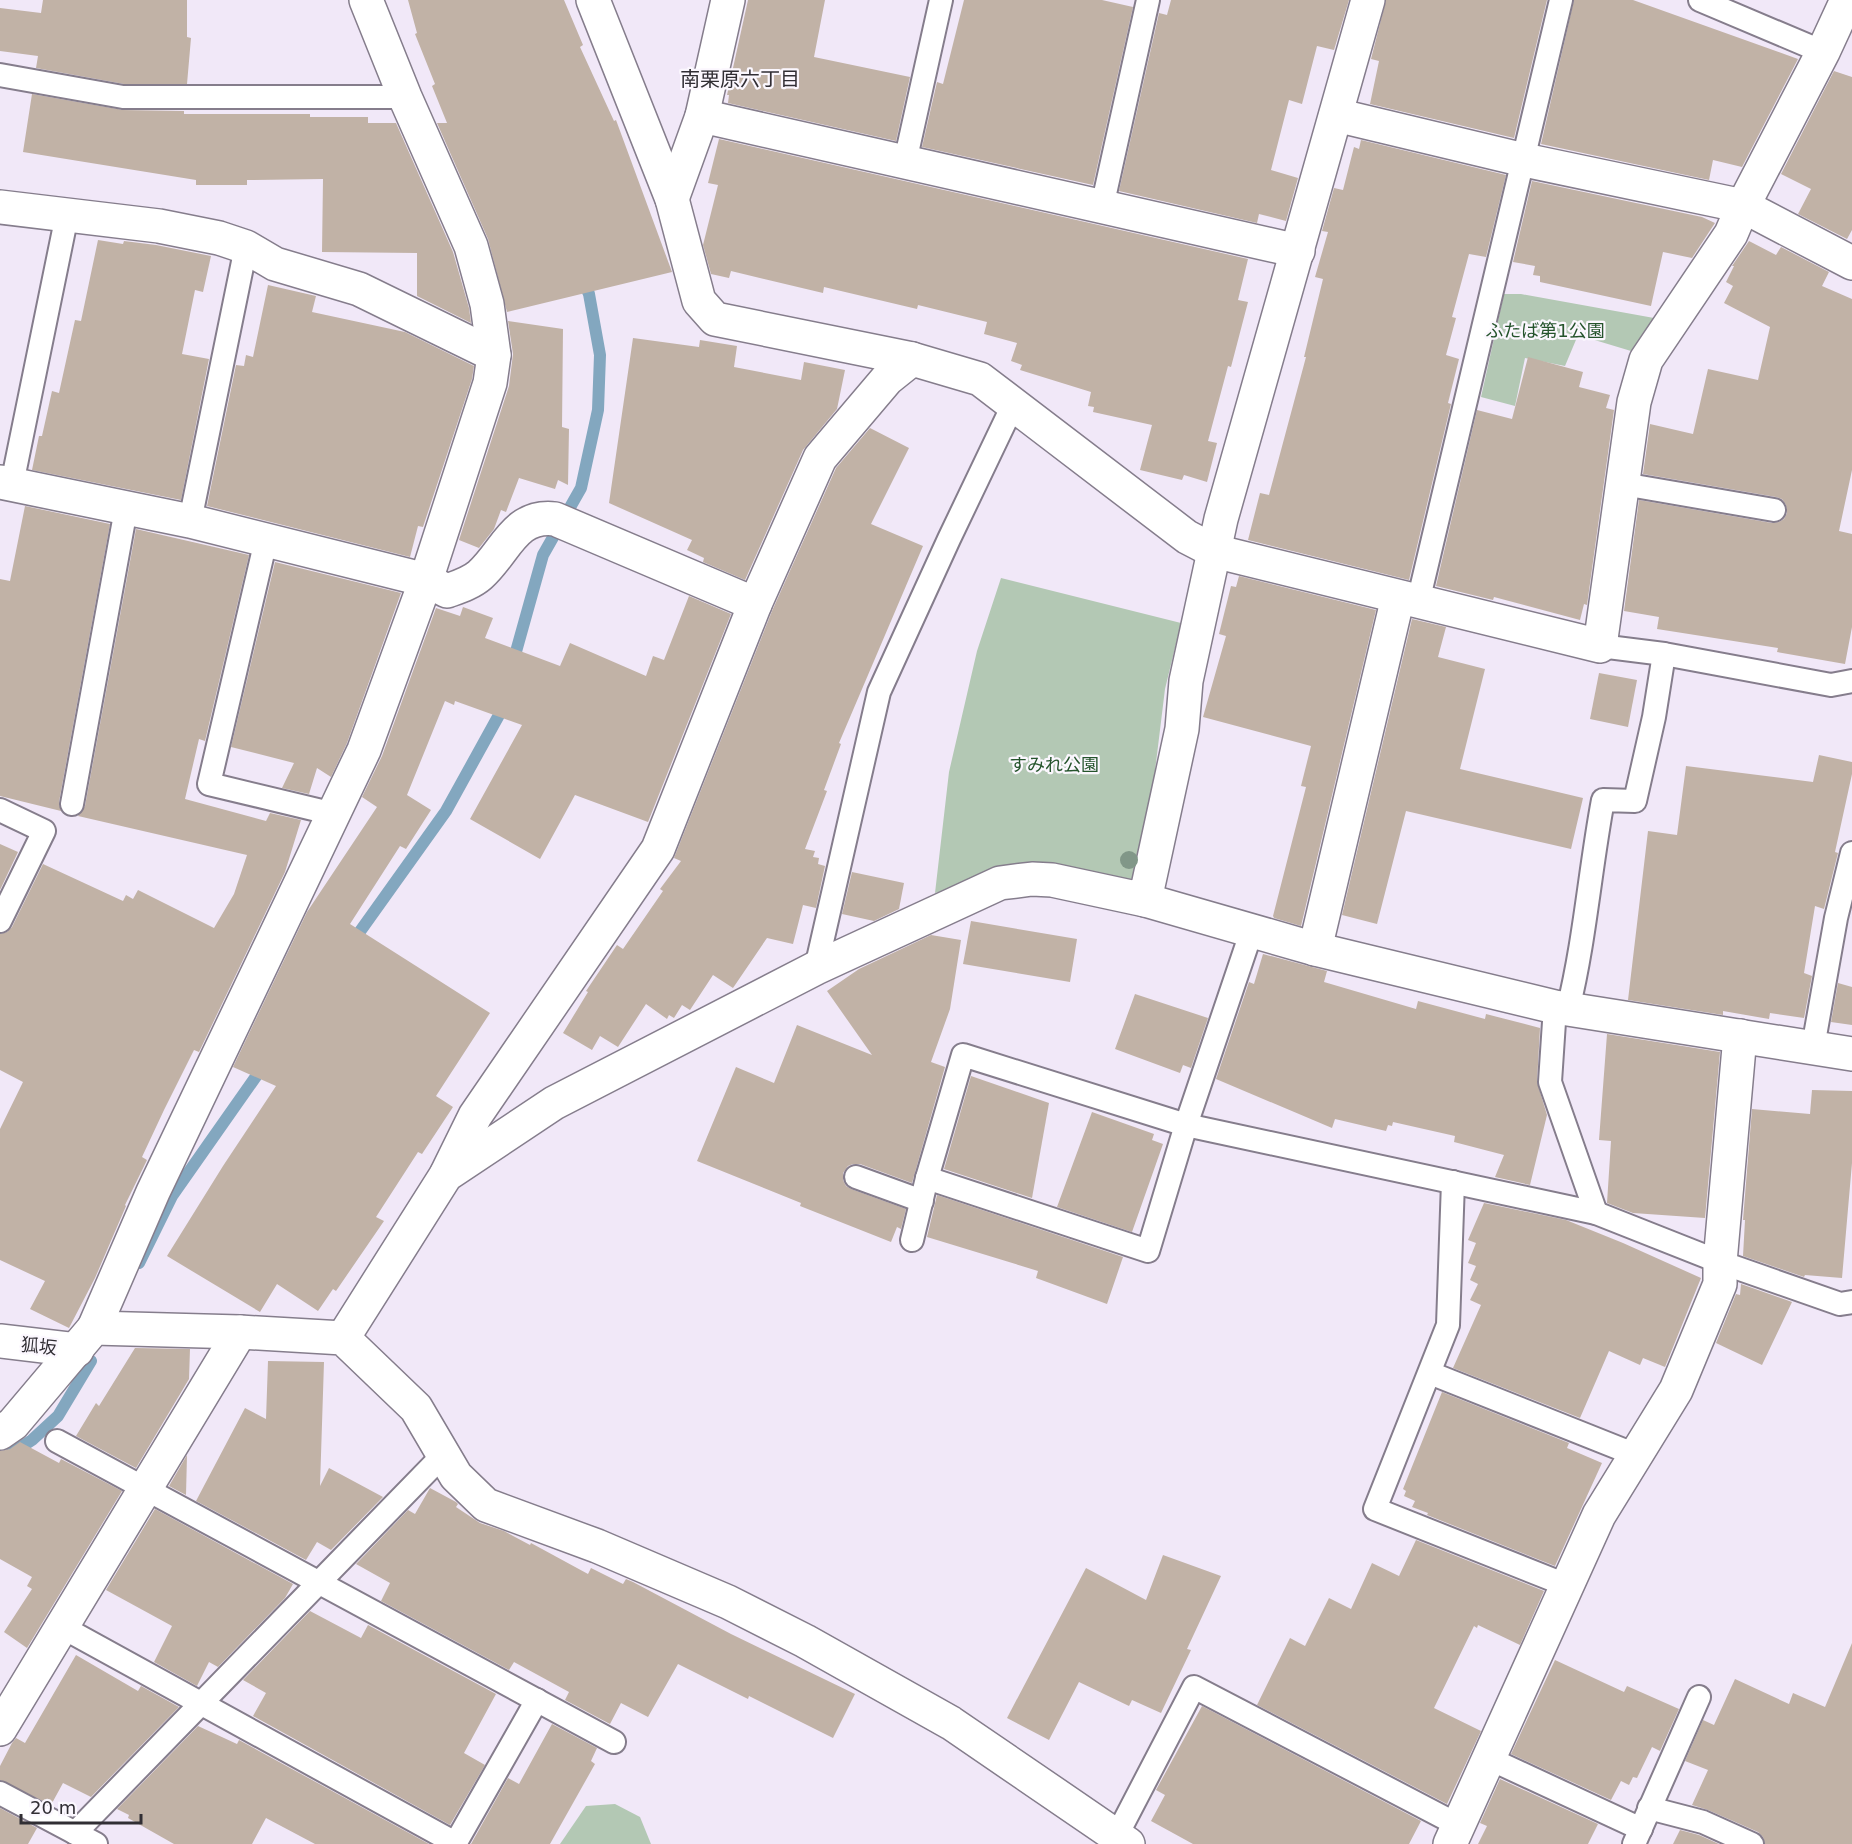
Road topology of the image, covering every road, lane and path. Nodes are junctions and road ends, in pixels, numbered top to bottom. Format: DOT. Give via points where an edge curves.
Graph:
graph roads {
  1 [pos="366,0"];
  2 [pos="593,0"];
  3 [pos="728,0"];
  4 [pos="941,0"];
  5 [pos="1148,0"];
  6 [pos="1368,0"];
  7 [pos="1561,0"];
  8 [pos="1700,0"];
  9 [pos="1847,0"];
  10 [pos="1823,52"];
  11 [pos="0,75"];
  12 [pos="405,97"];
  13 [pos="1336,115"];
  14 [pos="702,116"];
  15 [pos="1524,160"];
  16 [pos="905,162"];
  17 [pos="672,199"];
  18 [pos="1743,206"];
  19 [pos="0,207"];
  20 [pos="1102,207"];
  21 [pos="67,215"];
  22 [pos="246,247"];
  23 [pos="1298,251"];
  24 [pos="1852,263"];
  25 [pos="494,355"];
  26 [pos="912,359"];
  27 [pos="1014,404"];
  28 [pos="6,483"];
  29 [pos="1623,484"];
  30 [pos="126,509"];
  31 [pos="1774,510"];
  32 [pos="190,521"];
  33 [pos="266,540"];
  34 [pos="1214,551"];
  35 [pos="426,580"];
  36 [pos="1408,600"];
  37 [pos="755,604"];
  38 [pos="1600,646"];
  39 [pos="1664,654"];
  40 [pos="1852,681"];
  41 [pos="72,804"];
  42 [pos="0,810"];
  43 [pos="334,814"];
  44 [pos="1852,854"];
  45 [pos="1145,900"];
  46 [pos="0,921"];
  47 [pos="1252,930"];
  48 [pos="1316,949"];
  49 [pos="816,968"];
  50 [pos="1562,1008"];
  51 [pos="1740,1036"];
  52 [pos="1813,1047"];
  53 [pos="1852,1054"];
  54 [pos="1186,1125"];
  55 [pos="446,1174"];
  56 [pos="856,1177"];
  57 [pos="927,1178"];
  58 [pos="1454,1182"];
  59 [pos="922,1201"];
  60 [pos="1596,1213"];
  61 [pos="912,1240"];
  62 [pos="1720,1262"];
  63 [pos="1852,1302"];
  64 [pos="240,1332"];
  65 [pos="343,1338"];
  66 [pos="86,1339"];
  67 [pos="0,1341"];
  68 [pos="1430,1373"];
  69 [pos="0,1432"];
  70 [pos="57,1441"];
  71 [pos="444,1454"];
  72 [pos="1636,1455"];
  73 [pos="145,1488"];
  74 [pos="319,1582"];
  75 [pos="1566,1585"];
  76 [pos="62,1627"];
  77 [pos="1699,1697"];
  78 [pos="537,1700"];
  79 [pos="200,1703"];
  80 [pos="0,1729"];
  81 [pos="614,1742"];
  82 [pos="1488,1758"];
  83 [pos="0,1792"];
  84 [pos="1641,1827"];
  85 [pos="75,1833"];
  86 [pos="1454,1835"];
  87 [pos="1122,1841"];
  88 [pos="96,1844"];
  89 [pos="455,1844"];
  90 [pos="1752,1844"];
  1 -- 12 [label="street"];
  2 -- 17 [label="street"];
  3 -- 14 [label="street"];
  4 -- 16 [label="lane"];
  5 -- 20 [label="lane"];
  6 -- 13 [label="street"];
  7 -- 15 [label="lane"];
  8 -- 10 [label="lane"];
  9 -- 10 [label="street"];
  10 -- 18 [label="street"];
  11 -- 12 [label="lane" via="123,97"];
  12 -- 25 [label="street" via="471,246 487,304"];
  13 -- 15 [label="street"];
  13 -- 23 [label="street"];
  14 -- 16 [label="street"];
  14 -- 17 [label="street"];
  15 -- 18 [label="street"];
  15 -- 36 [label="lane"];
  16 -- 20 [label="street"];
  17 -- 26 [label="street" via="699,301 715,319"];
  18 -- 24 [label="street"];
  18 -- 29 [label="street" via="1731,234 1646,360 1634,402"];
  19 -- 21 [label="street"];
  20 -- 23 [label="street"];
  21 -- 22 [label="street" via="159,226"];
  21 -- 28 [label="lane"];
  22 -- 25 [label="street" via="275,264 359,289"];
  22 -- 32 [label="lane"];
  23 -- 34 [label="street"];
  25 -- 35 [label="street" via="490,383"];
  26 -- 27 [label="street" via="980,379"];
  26 -- 37 [label="street" via="887,379 820,458"];
  27 -- 34 [label="street" via="1187,537"];
  27 -- 49 [label="lane" via="879,692"];
  28 -- 30 [label="street"];
  29 -- 31 [label="lane"];
  29 -- 38 [label="street"];
  30 -- 32 [label="street"];
  30 -- 41 [label="lane"];
  32 -- 33 [label="street"];
  33 -- 35 [label="street"];
  33 -- 43 [label="lane" via="209,784"];
  34 -- 36 [label="street"];
  34 -- 45 [label="street" via="1186,681 1182,729"];
  35 -- 37 [label="street" via="447,591 469,583 516,531 534,519 564,522"];
  35 -- 43 [label="street" via="364,750"];
  36 -- 38 [label="street"];
  36 -- 48 [label="street"];
  37 -- 55 [label="street" via="658,849 475,1116"];
  38 -- 39 [label="lane"];
  39 -- 40 [label="lane" via="1831,685"];
  39 -- 50 [label="lane" via="1635,801 1603,800 1577,973"];
  42 -- 46 [label="lane" via="44,831"];
  43 -- 66 [label="street"];
  44 -- 52 [label="lane" via="1836,918"];
  45 -- 47 [label="street"];
  45 -- 49 [label="street" via="1052,880 1000,883"];
  47 -- 48 [label="street"];
  47 -- 54 [label="lane"];
  48 -- 50 [label="street"];
  49 -- 55 [label="street" via="554,1103"];
  50 -- 51 [label="street"];
  50 -- 60 [label="lane" via="1550,1082"];
  51 -- 52 [label="street"];
  51 -- 62 [label="street"];
  52 -- 53 [label="street"];
  54 -- 57 [label="lane" via="963,1055"];
  54 -- 57 [label="lane" via="1148,1251"];
  54 -- 58 [label="lane"];
  55 -- 65 [label="street"];
  56 -- 59 [label="lane"];
  57 -- 59 [label="lane"];
  58 -- 60 [label="lane"];
  58 -- 68 [label="lane" via="1448,1325"];
  59 -- 61 [label="lane"];
  60 -- 62 [label="lane"];
  62 -- 63 [label="lane" via="1840,1304"];
  62 -- 72 [label="street" via="1720,1284 1676,1390"];
  64 -- 65 [label="street, 狐坂"];
  64 -- 66 [label="street, 狐坂"];
  64 -- 73 [label="street"];
  65 -- 71 [label="street" via="416,1408"];
  66 -- 67 [label="street, 狐坂"];
  66 -- 69 [label="street" via="13,1424"];
  68 -- 72 [label="lane"];
  68 -- 75 [label="lane" via="1375,1509"];
  70 -- 73 [label="lane"];
  71 -- 74 [label="lane"];
  71 -- 87 [label="street" via="456,1476 486,1505 597,1546 728,1602 805,1641 951,1723"];
  72 -- 75 [label="street" via="1599,1515"];
  73 -- 74 [label="lane"];
  73 -- 76 [label="street"];
  74 -- 78 [label="lane"];
  74 -- 79 [label="lane"];
  75 -- 82 [label="street"];
  76 -- 79 [label="lane"];
  76 -- 80 [label="street"];
  77 -- 84 [label="lane"];
  78 -- 81 [label="lane"];
  78 -- 89 [label="lane"];
  79 -- 85 [label="lane"];
  79 -- 89 [label="lane"];
  82 -- 84 [label="lane"];
  82 -- 86 [label="street"];
  83 -- 85 [label="lane"];
  84 -- 90 [label="lane" via="1703,1822"];
  85 -- 88 [label="lane"];
  86 -- 87 [label="lane" via="1194,1687"];
}
